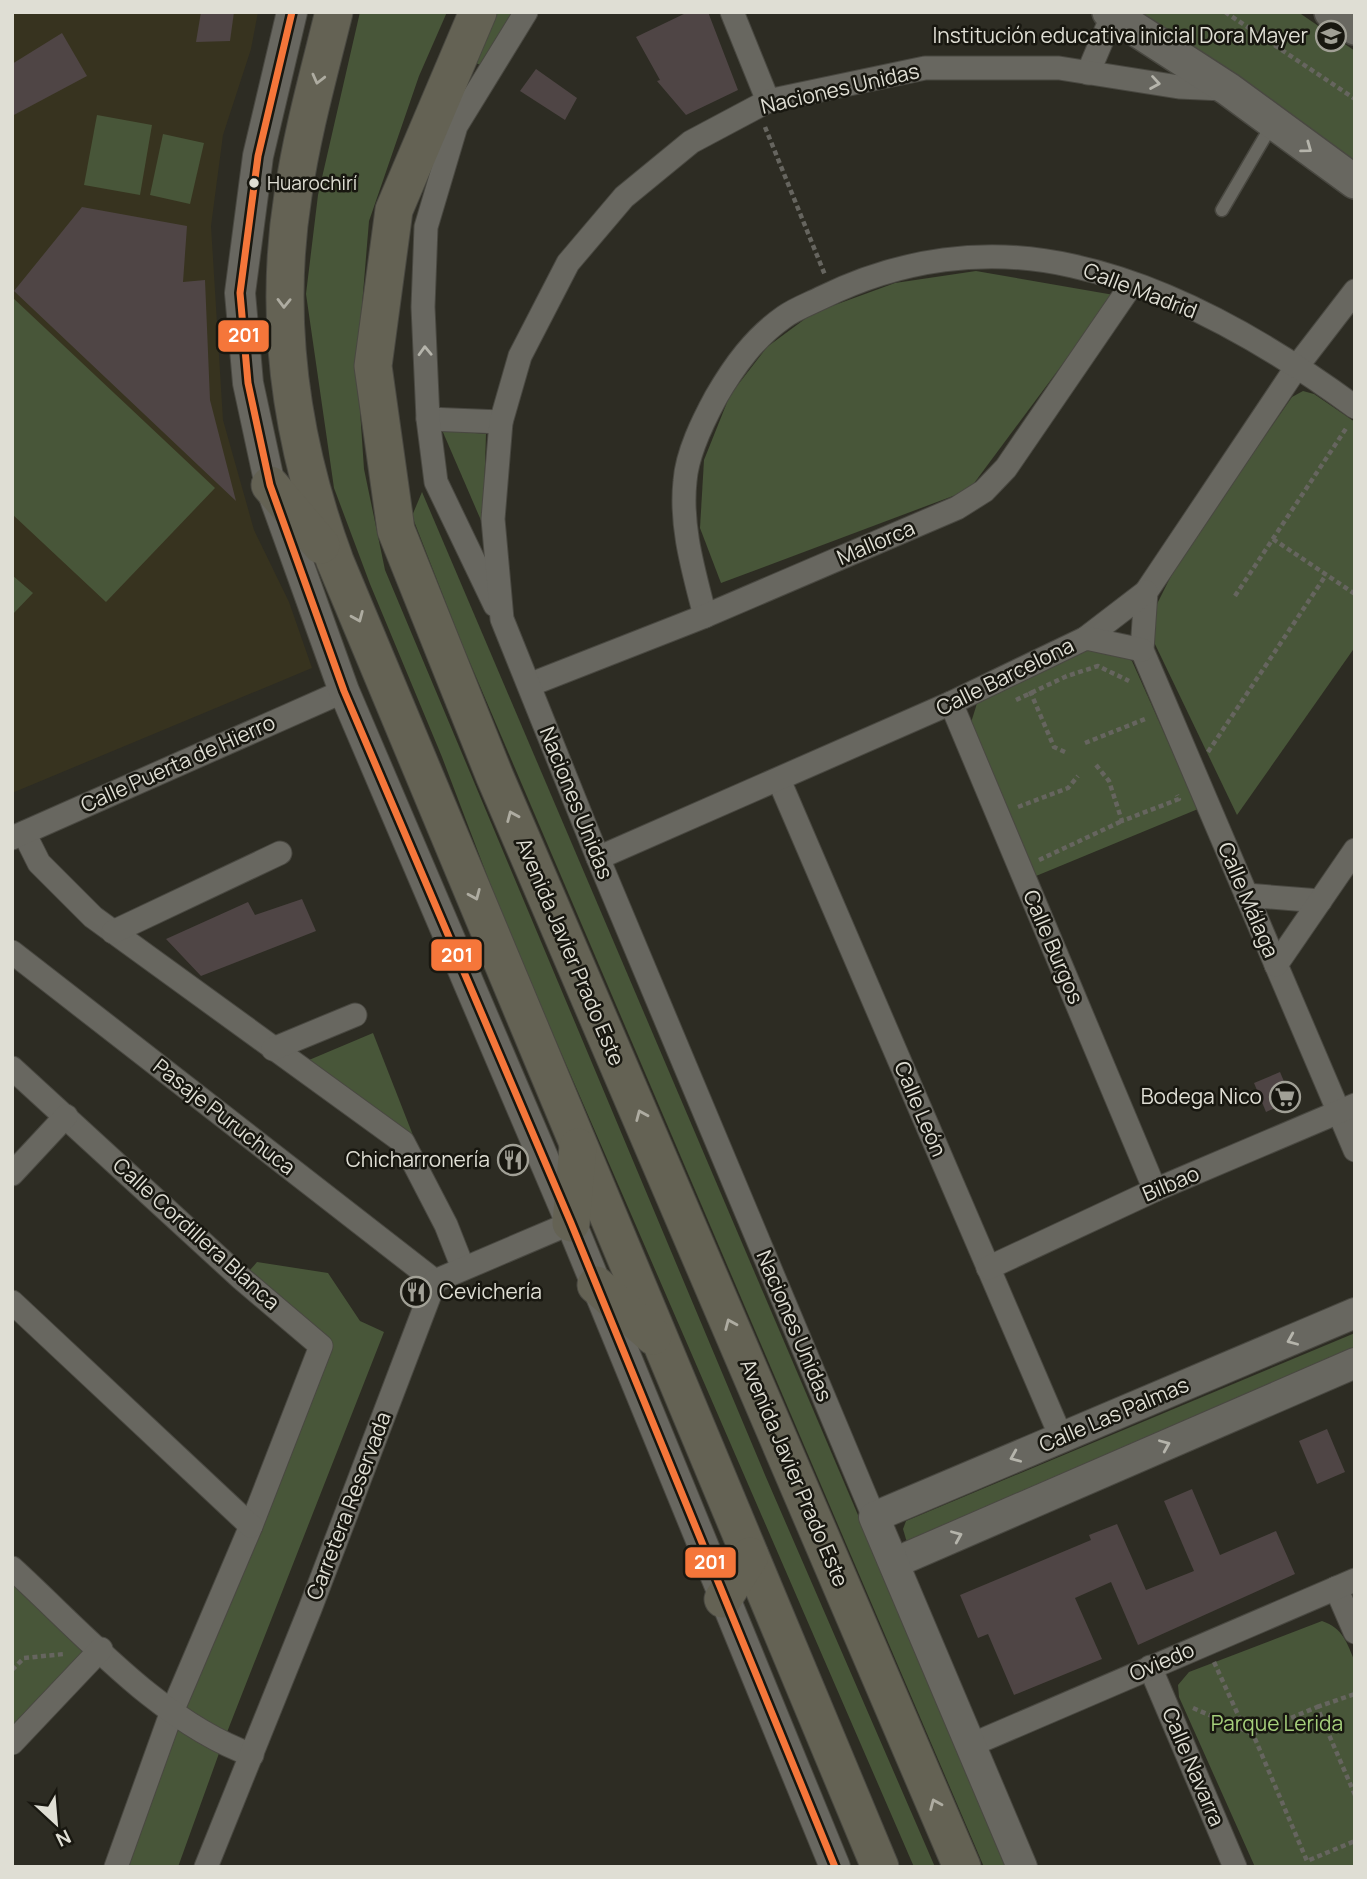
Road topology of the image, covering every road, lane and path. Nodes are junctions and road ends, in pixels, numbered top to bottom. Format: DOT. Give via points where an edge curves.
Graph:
graph roads {
  1 [pos="292,12"];
  2 [pos="334,12"];
  3 [pos="478,12"];
  4 [pos="526,12"];
  5 [pos="732,12"];
  6 [pos="1225,12"];
  7 [pos="1331,12"];
  8 [pos="1111,13"];
  9 [pos="1355,28"];
  10 [pos="1088,73"];
  11 [pos="1228,89"];
  12 [pos="1355,99"];
  13 [pos="762,104"];
  14 [pos="1273,123"];
  15 [pos="456,126"];
  16 [pos="1355,182"];
  17 [pos="1222,210"];
  18 [pos="394,211"];
  19 [pos="1132,284"];
  20 [pos="1355,291"];
  21 [pos="833,292"];
  22 [pos="1298,365"];
  23 [pos="1351,416"];
  24 [pos="428,419"];
  25 [pos="501,422"];
  26 [pos="270,485"];
  27 [pos="1272,539"];
  28 [pos="335,562"];
  29 [pos="1326,575"];
  30 [pos="1146,592"];
  31 [pos="1355,594"];
  32 [pos="1235,596"];
  33 [pos="705,616"];
  34 [pos="502,619"];
  35 [pos="1086,638"];
  36 [pos="1142,650"];
  37 [pos="1020,671"];
  38 [pos="1131,682"];
  39 [pos="529,685"];
  40 [pos="344,691"];
  41 [pos="1031,694"];
  42 [pos="951,703"];
  43 [pos="1005,704"];
  44 [pos="1140,706"];
  45 [pos="1145,719"];
  46 [pos="1150,730"];
  47 [pos="1085,743"];
  48 [pos="1065,752"];
  49 [pos="1096,765"];
  50 [pos="1193,769"];
  51 [pos="1078,776"];
  52 [pos="779,780"];
  53 [pos="1174,788"];
  54 [pos="1010,797"];
  55 [pos="1014,808"];
  56 [pos="1019,819"];
  57 [pos="1122,821"];
  58 [pos="18,835"];
  59 [pos="1033,850"];
  60 [pos="1355,850"];
  61 [pos="280,853"];
  62 [pos="598,858"];
  63 [pos="1246,895"];
  64 [pos="1320,901"];
  65 [pos="113,932"];
  66 [pos="12,953"];
  67 [pos="1276,965"];
  68 [pos="355,1015"];
  69 [pos="273,1049"];
  70 [pos="12,1068"];
  71 [pos="1347,1108"];
  72 [pos="66,1116"];
  73 [pos="579,1142"];
  74 [pos="1355,1150"];
  75 [pos="12,1174"];
  76 [pos="1155,1191"];
  77 [pos="571,1223"];
  78 [pos="463,1268"];
  79 [pos="988,1268"];
  80 [pos="435,1281"];
  81 [pos="596,1285"];
  82 [pos="12,1301"];
  83 [pos="1355,1313"];
  84 [pos="660,1342"];
  85 [pos="1355,1363"];
  86 [pos="1061,1437"];
  87 [pos="874,1517"];
  88 [pos="251,1526"];
  89 [pos="750,1556"];
  90 [pos="894,1563"];
  91 [pos="12,1568"];
  92 [pos="1345,1584"];
  93 [pos="723,1599"];
  94 [pos="1355,1632"];
  95 [pos="1206,1644"];
  96 [pos="100,1649"];
  97 [pos="64,1654"];
  98 [pos="1150,1667"];
  99 [pos="12,1670"];
  100 [pos="1355,1694"];
  101 [pos="1162,1695"];
  102 [pos="1317,1707"];
  103 [pos="171,1714"];
  104 [pos="1245,1731"];
  105 [pos="1253,1734"];
  106 [pos="12,1743"];
  107 [pos="971,1745"];
  108 [pos="252,1755"];
  109 [pos="1355,1795"];
  110 [pos="1355,1841"];
  111 [pos="116,1867"];
  112 [pos="206,1867"];
  113 [pos="835,1867"];
  114 [pos="880,1867"];
  115 [pos="962,1867"];
  116 [pos="1023,1867"];
  117 [pos="1235,1867"];
  1 -- 26 [label="street" via="258,156 240,293 248,383"];
  2 -- 28 [label="main road, one-way" via="292,195 284,310 299,445"];
  3 -- 18 [label="main road, Avenida Javier Prado Este"];
  4 -- 15 [label="street"];
  5 -- 13 [label="street"];
  6 -- 12 [label="path"];
  7 -- 9 [label="main road"];
  8 -- 10 [label="street"];
  8 -- 11 [label="main road"];
  10 -- 11 [label="street, Naciones Unidas, one-way" via="1179,87"];
  10 -- 13 [label="street, Naciones Unidas" via="1059,68 925,68"];
  11 -- 14 [label="main road"];
  13 -- 21 [label="path"];
  13 -- 25 [label="street, Naciones Unidas" via="691,142 624,197 568,263 520,356"];
  14 -- 16 [label="main road, one-way"];
  14 -- 17 [label="lane"];
  15 -- 18 [label="main road"];
  24 -- 15 [label="street, one-way" via="423,307 426,227"];
  115 -- 18 [label="main road, Avenida Javier Prado Este, one-way" via="495,777 396,530 373,366"];
  19 -- 21 [label="street, Calle Madrid" via="1073,265 1000,255 933,259"];
  19 -- 22 [label="street, Calle Madrid" via="1177,301"];
  19 -- 33 [label="street, Mallorca" via="1006,468 984,491 957,508"];
  20 -- 22 [label="street"];
  21 -- 33 [label="street, Calle Madrid" via="784,316 737,361 704,419 685,480 687,545"];
  22 -- 23 [label="street, Calle Madrid"];
  22 -- 30 [label="street"];
  23 -- 27 [label="path"];
  24 -- 25 [label="street"];
  24 -- 34 [label="street" via="436,482"];
  25 -- 34 [label="street, Naciones Unidas" via="493,519"];
  26 -- 28 [label="main road"];
  26 -- 40 [label="street"];
  27 -- 29 [label="path"];
  27 -- 32 [label="path"];
  28 -- 73 [label="main road, one-way"];
  29 -- 31 [label="path"];
  29 -- 50 [label="path"];
  30 -- 35 [label="street"];
  30 -- 36 [label="street"];
  33 -- 39 [label="street, Mallorca"];
  34 -- 39 [label="street, Naciones Unidas"];
  35 -- 36 [label="street, Calle Barcelona"];
  35 -- 37 [label="street, Calle Barcelona"];
  36 -- 50 [label="street, Calle Málaga"];
  37 -- 41 [label="path"];
  37 -- 42 [label="street, Calle Barcelona"];
  38 -- 41 [label="path" via="1098,666"];
  39 -- 62 [label="street, Naciones Unidas"];
  40 -- 58 [label="street, Calle Puerta de Hierro"];
  40 -- 77 [label="street"];
  41 -- 43 [label="path"];
  41 -- 48 [label="path" via="1054,747"];
  42 -- 52 [label="street, Calle Barcelona"];
  42 -- 76 [label="street, Calle Burgos"];
  44 -- 45 [label="path"];
  45 -- 46 [label="path"];
  45 -- 47 [label="path"];
  49 -- 57 [label="path" via="1109,781"];
  50 -- 63 [label="street, Calle Málaga"];
  51 -- 55 [label="path" via="1068,788"];
  52 -- 62 [label="street, Calle Barcelona"];
  52 -- 79 [label="street, Calle León"];
  53 -- 57 [label="path" via="1179,799"];
  54 -- 55 [label="path"];
  55 -- 56 [label="path"];
  57 -- 59 [label="path" via="1037,860"];
  58 -- 65 [label="street" via="39,863"];
  60 -- 64 [label="street"];
  61 -- 65 [label="street"];
  62 -- 87 [label="street, Naciones Unidas"];
  63 -- 64 [label="street"];
  63 -- 67 [label="street, Calle Málaga"];
  64 -- 67 [label="street"];
  65 -- 69 [label="street"];
  66 -- 80 [label="street, Pasaje Puruchuca"];
  67 -- 71 [label="street, Calle Málaga"];
  68 -- 69 [label="street"];
  69 -- 78 [label="street" via="403,1142"];
  70 -- 72 [label="street, Calle Cordillera Blanca"];
  71 -- 74 [label="street, Calle Málaga"];
  71 -- 76 [label="street, Bilbao"];
  72 -- 75 [label="street"];
  72 -- 88 [label="street, Calle Cordillera Blanca" via="321,1346"];
  73 -- 77 [label="main road"];
  73 -- 84 [label="main road"];
  76 -- 79 [label="street, Bilbao"];
  77 -- 78 [label="street"];
  77 -- 81 [label="street"];
  78 -- 80 [label="street"];
  79 -- 86 [label="street, Calle León"];
  80 -- 108 [label="street, Carretera Reservada"];
  81 -- 84 [label="main road"];
  81 -- 93 [label="street"];
  82 -- 88 [label="street"];
  83 -- 86 [label="street, Calle Las Palmas, one-way"];
  84 -- 89 [label="main road"];
  90 -- 85 [label="street, one-way"];
  86 -- 87 [label="street, Calle Las Palmas, one-way"];
  87 -- 90 [label="street, Naciones Unidas"];
  88 -- 103 [label="street"];
  89 -- 93 [label="main road"];
  89 -- 114 [label="main road"];
  90 -- 107 [label="street, Naciones Unidas"];
  91 -- 96 [label="street"];
  92 -- 94 [label="street"];
  92 -- 95 [label="street, Oviedo"];
  93 -- 113 [label="street"];
  95 -- 98 [label="street, Oviedo"];
  95 -- 104 [label="path"];
  96 -- 103 [label="street"];
  96 -- 106 [label="street"];
  97 -- 99 [label="path" via="24,1658"];
  98 -- 101 [label="street, Calle Navarra"];
  98 -- 107 [label="street, Oviedo"];
  100 -- 102 [label="path"];
  101 -- 104 [label="path"];
  101 -- 117 [label="street, Calle Navarra"];
  102 -- 105 [label="path"];
  102 -- 109 [label="path"];
  103 -- 108 [label="street" via="222,1745"];
  103 -- 111 [label="street"];
  104 -- 105 [label="path"];
  105 -- 110 [label="path" via="1307,1861"];
  107 -- 116 [label="street, Naciones Unidas"];
  108 -- 112 [label="street, Carretera Reservada"];
}
